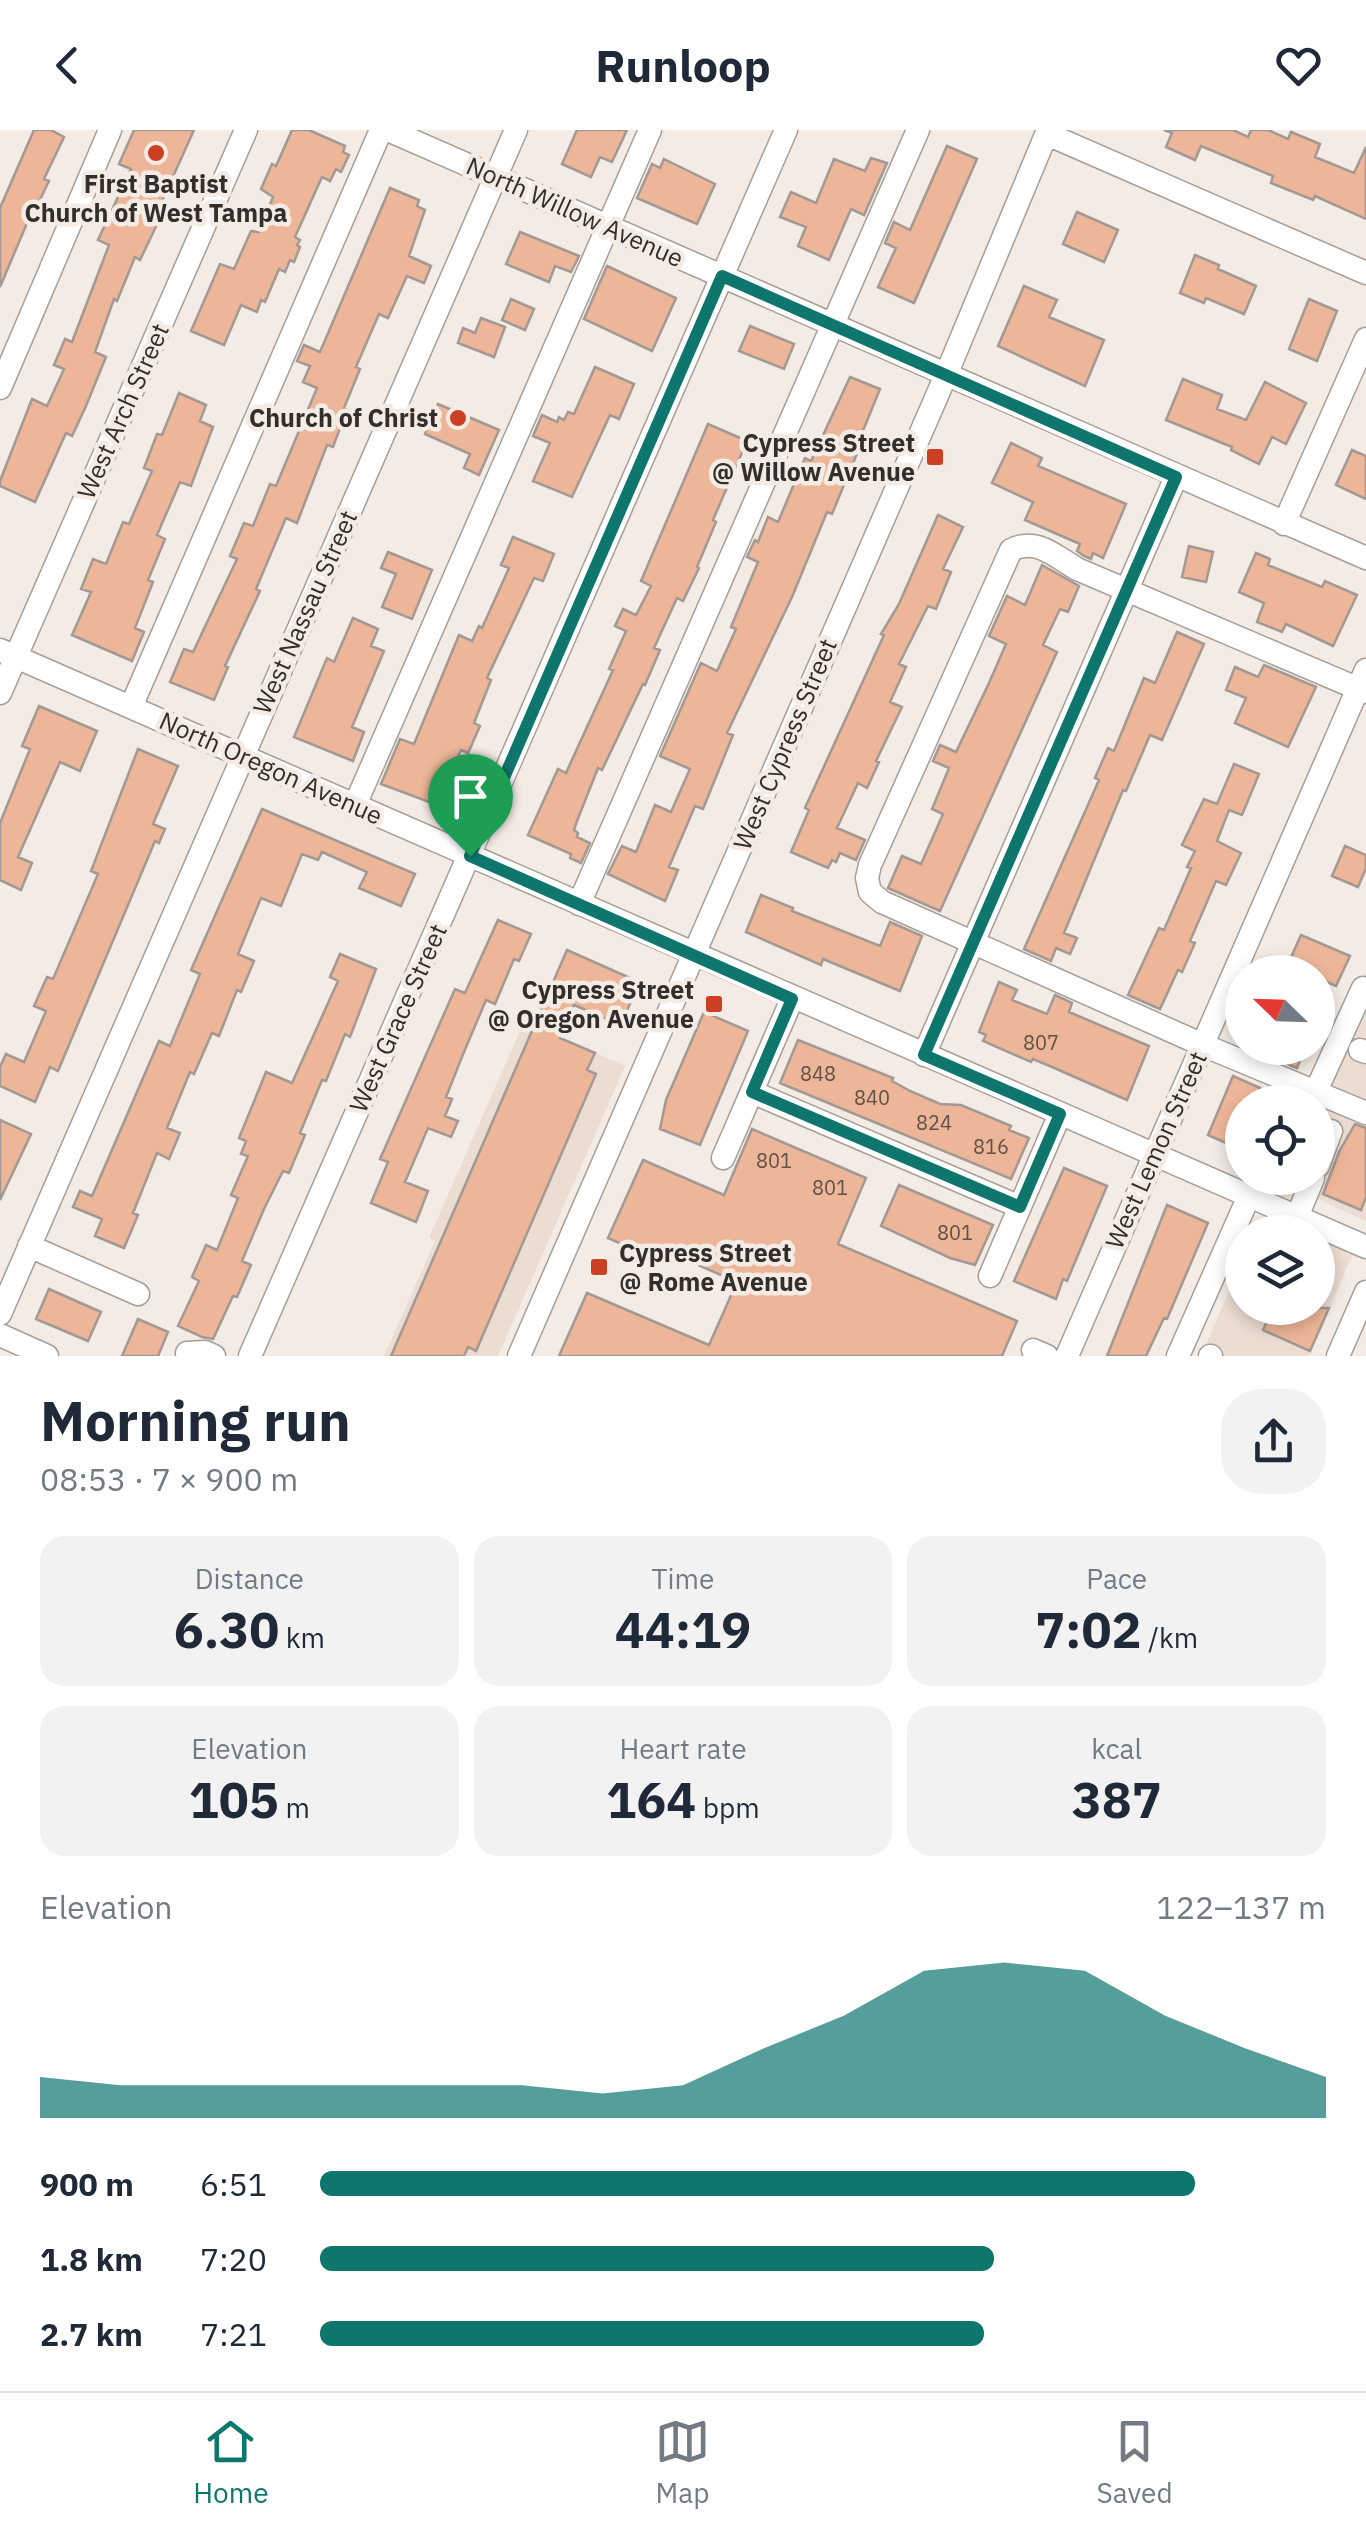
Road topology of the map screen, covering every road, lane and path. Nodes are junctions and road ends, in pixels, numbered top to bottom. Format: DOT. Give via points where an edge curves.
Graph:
graph roads {
  1 [pos="110,130"];
  2 [pos="246,130"];
  3 [pos="384,130"];
  4 [pos="516,130"];
  5 [pos="650,130"];
  6 [pos="786,130"];
  7 [pos="918,130"];
  8 [pos="1048,132"];
  9 [pos="495,177"];
  10 [pos="607,227"];
  11 [pos="1366,273"];
  12 [pos="722,276"];
  13 [pos="833,326"];
  14 [pos="1366,339"];
  15 [pos="946,375"];
  16 [pos="0,388"];
  17 [pos="1176,477"];
  18 [pos="1284,524"];
  19 [pos="1366,558"];
  20 [pos="1128,591"];
  21 [pos="8,653"];
  22 [pos="1363,684"];
  23 [pos="0,693"];
  24 [pos="131,707"];
  25 [pos="243,756"];
  26 [pos="355,805"];
  27 [pos="470,856"];
  28 [pos="579,904"];
  29 [pos="973,944"];
  30 [pos="694,954"];
  31 [pos="1366,989"];
  32 [pos="792,999"];
  33 [pos="1202,1044"];
  34 [pos="924,1055"];
  35 [pos="1301,1085"];
  36 [pos="1319,1085"];
  37 [pos="752,1092"];
  38 [pos="1335,1099"];
  39 [pos="1366,1113"];
  40 [pos="1060,1114"];
  41 [pos="1153,1155"];
  42 [pos="723,1158"];
  43 [pos="1249,1196"];
  44 [pos="1020,1207"];
  45 [pos="1292,1215"];
  46 [pos="1335,1234"];
  47 [pos="29,1246"];
  48 [pos="1366,1247"];
  49 [pos="990,1276"];
  50 [pos="1366,1292"];
  51 [pos="138,1294"];
  52 [pos="0,1314"];
  53 [pos="0,1336"];
  54 [pos="188,1353"];
  55 [pos="47,1356"];
  56 [pos="214,1356"];
  57 [pos="250,1356"];
  58 [pos="519,1356"];
  59 [pos="1067,1356"];
  60 [pos="1178,1356"];
  61 [pos="1338,1356"];
  1 -- 16 [label="street"];
  2 -- 21 [label="street, West Arch Street"];
  3 -- 9 [label="street, North Willow Avenue"];
  3 -- 24 [label="street"];
  4 -- 9 [label="street, West Nassau Street"];
  5 -- 10 [label="street"];
  6 -- 12 [label="street, West Grace Street"];
  7 -- 13 [label="street"];
  8 -- 11 [label="street"];
  8 -- 15 [label="street, West Cypress Street"];
  9 -- 10 [label="street, North Willow Avenue"];
  9 -- 25 [label="street, West Nassau Street"];
  10 -- 12 [label="street, North Willow Avenue"];
  10 -- 26 [label="street"];
  12 -- 13 [label="street, North Willow Avenue"];
  12 -- 27 [label="street, West Grace Street"];
  13 -- 15 [label="street, North Willow Avenue"];
  13 -- 28 [label="street"];
  14 -- 18 [label="street"];
  15 -- 17 [label="street, North Willow Avenue"];
  15 -- 30 [label="street, West Cypress Street"];
  17 -- 18 [label="street, North Willow Avenue"];
  17 -- 20 [label="street"];
  18 -- 19 [label="street, North Willow Avenue"];
  20 -- 22 [label="street"];
  20 -- 29 [label="street"];
  20 -- 29 [label="street" via="1022,544 1011,550 957,664 867,878 882,902"];
  21 -- 23 [label="street, West Arch Street"];
  21 -- 24 [label="street, North Oregon Avenue"];
  22 -- 33 [label="street, West Lemon Street"];
  24 -- 25 [label="street, North Oregon Avenue"];
  25 -- 26 [label="street, North Oregon Avenue"];
  25 -- 47 [label="street, West Nassau Street"];
  26 -- 27 [label="street, North Oregon Avenue"];
  27 -- 28 [label="street, North Oregon Avenue"];
  27 -- 57 [label="street, West Grace Street"];
  28 -- 30 [label="street, North Oregon Avenue"];
  29 -- 33 [label="street"];
  29 -- 34 [label="street"];
  30 -- 32 [label="street, North Oregon Avenue"];
  30 -- 58 [label="street, West Cypress Street"];
  31 -- 36 [label="street"];
  32 -- 34 [label="street, North Oregon Avenue"];
  32 -- 37 [label="street"];
  33 -- 35 [label="street"];
  33 -- 41 [label="street, West Lemon Street"];
  34 -- 40 [label="street, North Oregon Avenue"];
  37 -- 42 [label="street"];
  37 -- 44 [label="street"];
  38 -- 39 [label="street"];
  40 -- 41 [label="street, North Oregon Avenue"];
  40 -- 44 [label="street"];
  41 -- 43 [label="street, North Oregon Avenue"];
  41 -- 59 [label="street, West Lemon Street"];
  43 -- 45 [label="street, North Oregon Avenue"];
  43 -- 60 [label="street"];
  44 -- 49 [label="street"];
  46 -- 48 [label="street, North Oregon Avenue"];
  47 -- 51 [label="street"];
  47 -- 52 [label="street, West Nassau Street"];
  50 -- 61 [label="street"];
  53 -- 55 [label="street"];
  54 -- 56 [label="street"];
}
